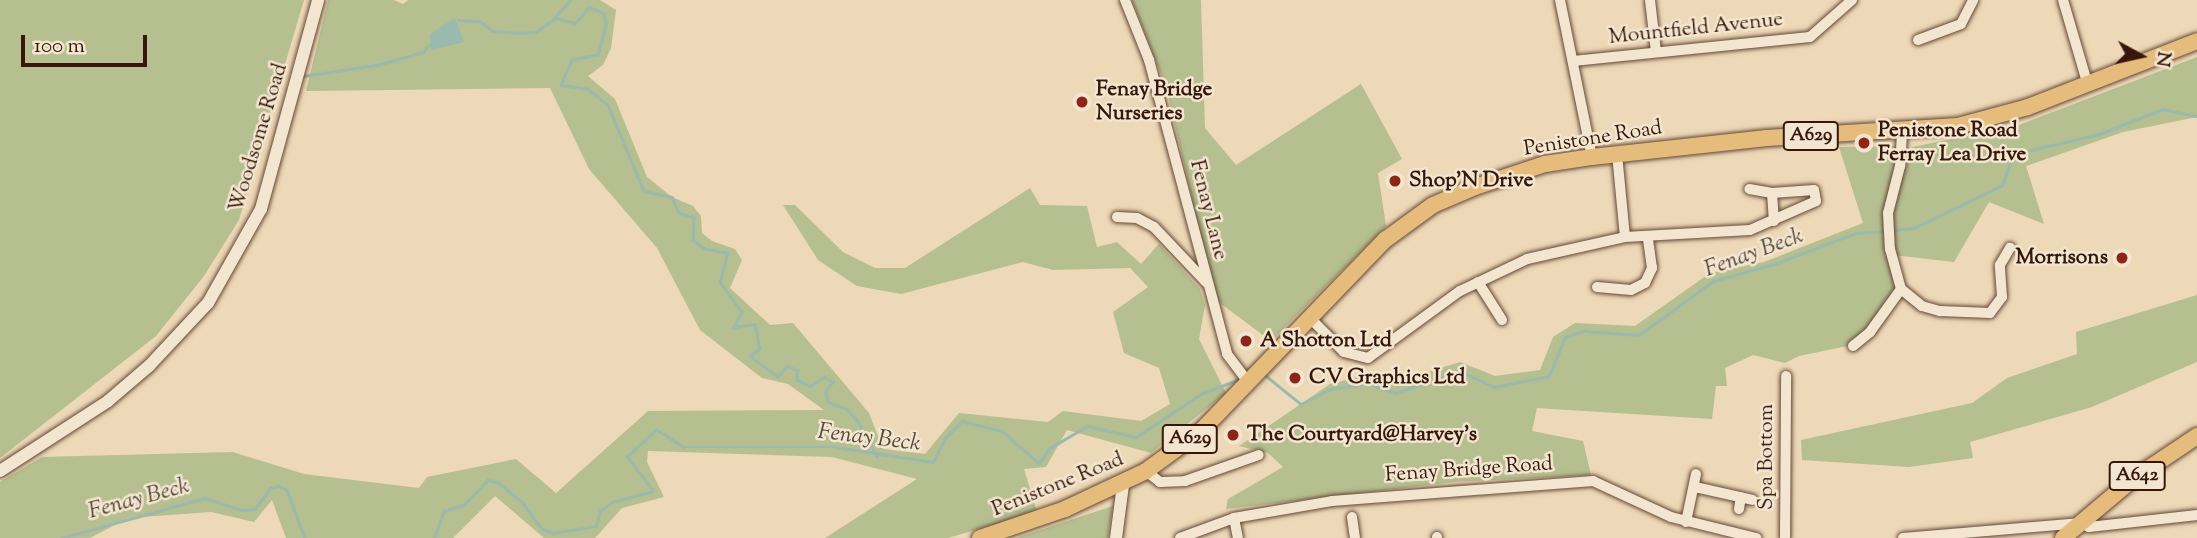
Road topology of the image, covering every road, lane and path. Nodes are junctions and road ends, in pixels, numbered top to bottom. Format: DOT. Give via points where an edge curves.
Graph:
graph roads {
  1 [pos="318,0"];
  2 [pos="1125,0"];
  3 [pos="1560,0"];
  4 [pos="1650,0"];
  5 [pos="1852,0"];
  6 [pos="1973,0"];
  7 [pos="2063,0"];
  8 [pos="1918,40"];
  9 [pos="2197,41"];
  10 [pos="1656,52"];
  11 [pos="1573,61"];
  12 [pos="2087,82"];
  13 [pos="1902,132"];
  14 [pos="1617,154"];
  15 [pos="1592,157"];
  16 [pos="1749,189"];
  17 [pos="1772,193"];
  18 [pos="1117,218"];
  19 [pos="1774,221"];
  20 [pos="1625,237"];
  21 [pos="1648,238"];
  22 [pos="2010,247"];
  23 [pos="1478,282"];
  24 [pos="1207,283"];
  25 [pos="1597,287"];
  26 [pos="1901,289"];
  27 [pos="1310,318"];
  28 [pos="1502,320"];
  29 [pos="1853,346"];
  30 [pos="1786,376"];
  31 [pos="1243,378"];
  32 [pos="2197,436"];
  33 [pos="1259,454"];
  34 [pos="0,471"];
  35 [pos="1146,471"];
  36 [pos="1696,474"];
  37 [pos="1123,485"];
  38 [pos="1695,487"];
  39 [pos="1741,497"];
  40 [pos="1753,499"];
  41 [pos="1739,509"];
  42 [pos="2197,514"];
  43 [pos="1352,517"];
  44 [pos="1234,518"];
  45 [pos="1686,522"];
  46 [pos="2081,523"];
  47 [pos="1941,537"];
  48 [pos="980,538"];
  49 [pos="1116,538"];
  50 [pos="1180,538"];
  51 [pos="1238,538"];
  52 [pos="1355,538"];
  53 [pos="1756,538"];
  54 [pos="1785,538"];
  55 [pos="1903,538"];
  56 [pos="2063,538"];
  57 [pos="2070,538"];
  1 -- 34 [label="street, Woodsome Road" via="261,209 208,303 158,358 108,401"];
  2 -- 24 [label="street, Fenay Lane" via="1149,60"];
  3 -- 11 [label="street"];
  4 -- 10 [label="street"];
  5 -- 10 [label="street, Mountfield Avenue" via="1810,37"];
  6 -- 8 [label="street" via="1961,24"];
  7 -- 12 [label="street"];
  9 -- 12 [label="highway, Penistone Road / A629"];
  10 -- 11 [label="street, Mountfield Avenue"];
  11 -- 15 [label="street"];
  12 -- 13 [label="highway, Penistone Road / A629" via="1984,120"];
  13 -- 14 [label="highway, Penistone Road / A629" via="1767,138"];
  13 -- 26 [label="street" via="1900,166 1888,213 1890,249"];
  14 -- 15 [label="highway, Penistone Road / A629"];
  14 -- 20 [label="street"];
  15 -- 27 [label="highway, Penistone Road / A629" via="1505,176 1433,205 1385,240"];
  16 -- 17 [label="street"];
  17 -- 19 [label="street"];
  17 -- 19 [label="street" via="1814,190 1816,201"];
  18 -- 24 [label="street" via="1137,218 1154,227"];
  19 -- 21 [label="street" via="1749,230"];
  20 -- 21 [label="street"];
  20 -- 23 [label="street" via="1547,252"];
  21 -- 25 [label="street" via="1649,278 1637,288 1616,292"];
  22 -- 26 [label="street" via="2000,265 2001,298 1990,313 1940,311 1922,306"];
  23 -- 27 [label="street" via="1368,358 1344,352"];
  23 -- 28 [label="street"];
  24 -- 31 [label="street, Fenay Lane" via="1227,354"];
  26 -- 29 [label="street" via="1870,332"];
  27 -- 31 [label="highway, Penistone Road / A629" via="1262,370"];
  30 -- 54 [label="street, Spa Bottom"];
  31 -- 35 [label="highway, Penistone Road / A629" via="1202,430"];
  32 -- 46 [label="highway, A642"];
  33 -- 35 [label="street" via="1185,481 1160,482"];
  35 -- 37 [label="highway, Penistone Road / A629"];
  36 -- 38 [label="street"];
  37 -- 48 [label="highway, Penistone Road / A629"];
  37 -- 49 [label="street"];
  38 -- 39 [label="street"];
  38 -- 45 [label="street"];
  39 -- 40 [label="street"];
  39 -- 41 [label="street"];
  42 -- 46 [label="street" via="2090,527"];
  43 -- 52 [label="street"];
  44 -- 45 [label="street, Fenay Bridge Road" via="1368,496 1593,481"];
  44 -- 50 [label="street, Fenay Bridge Road"];
  44 -- 51 [label="street"];
  45 -- 53 [label="street, Fenay Bridge Road"];
  46 -- 47 [label="street"];
  46 -- 56 [label="highway, A642"];
  46 -- 57 [label="highway, A642"];
  47 -- 55 [label="street"];
}
